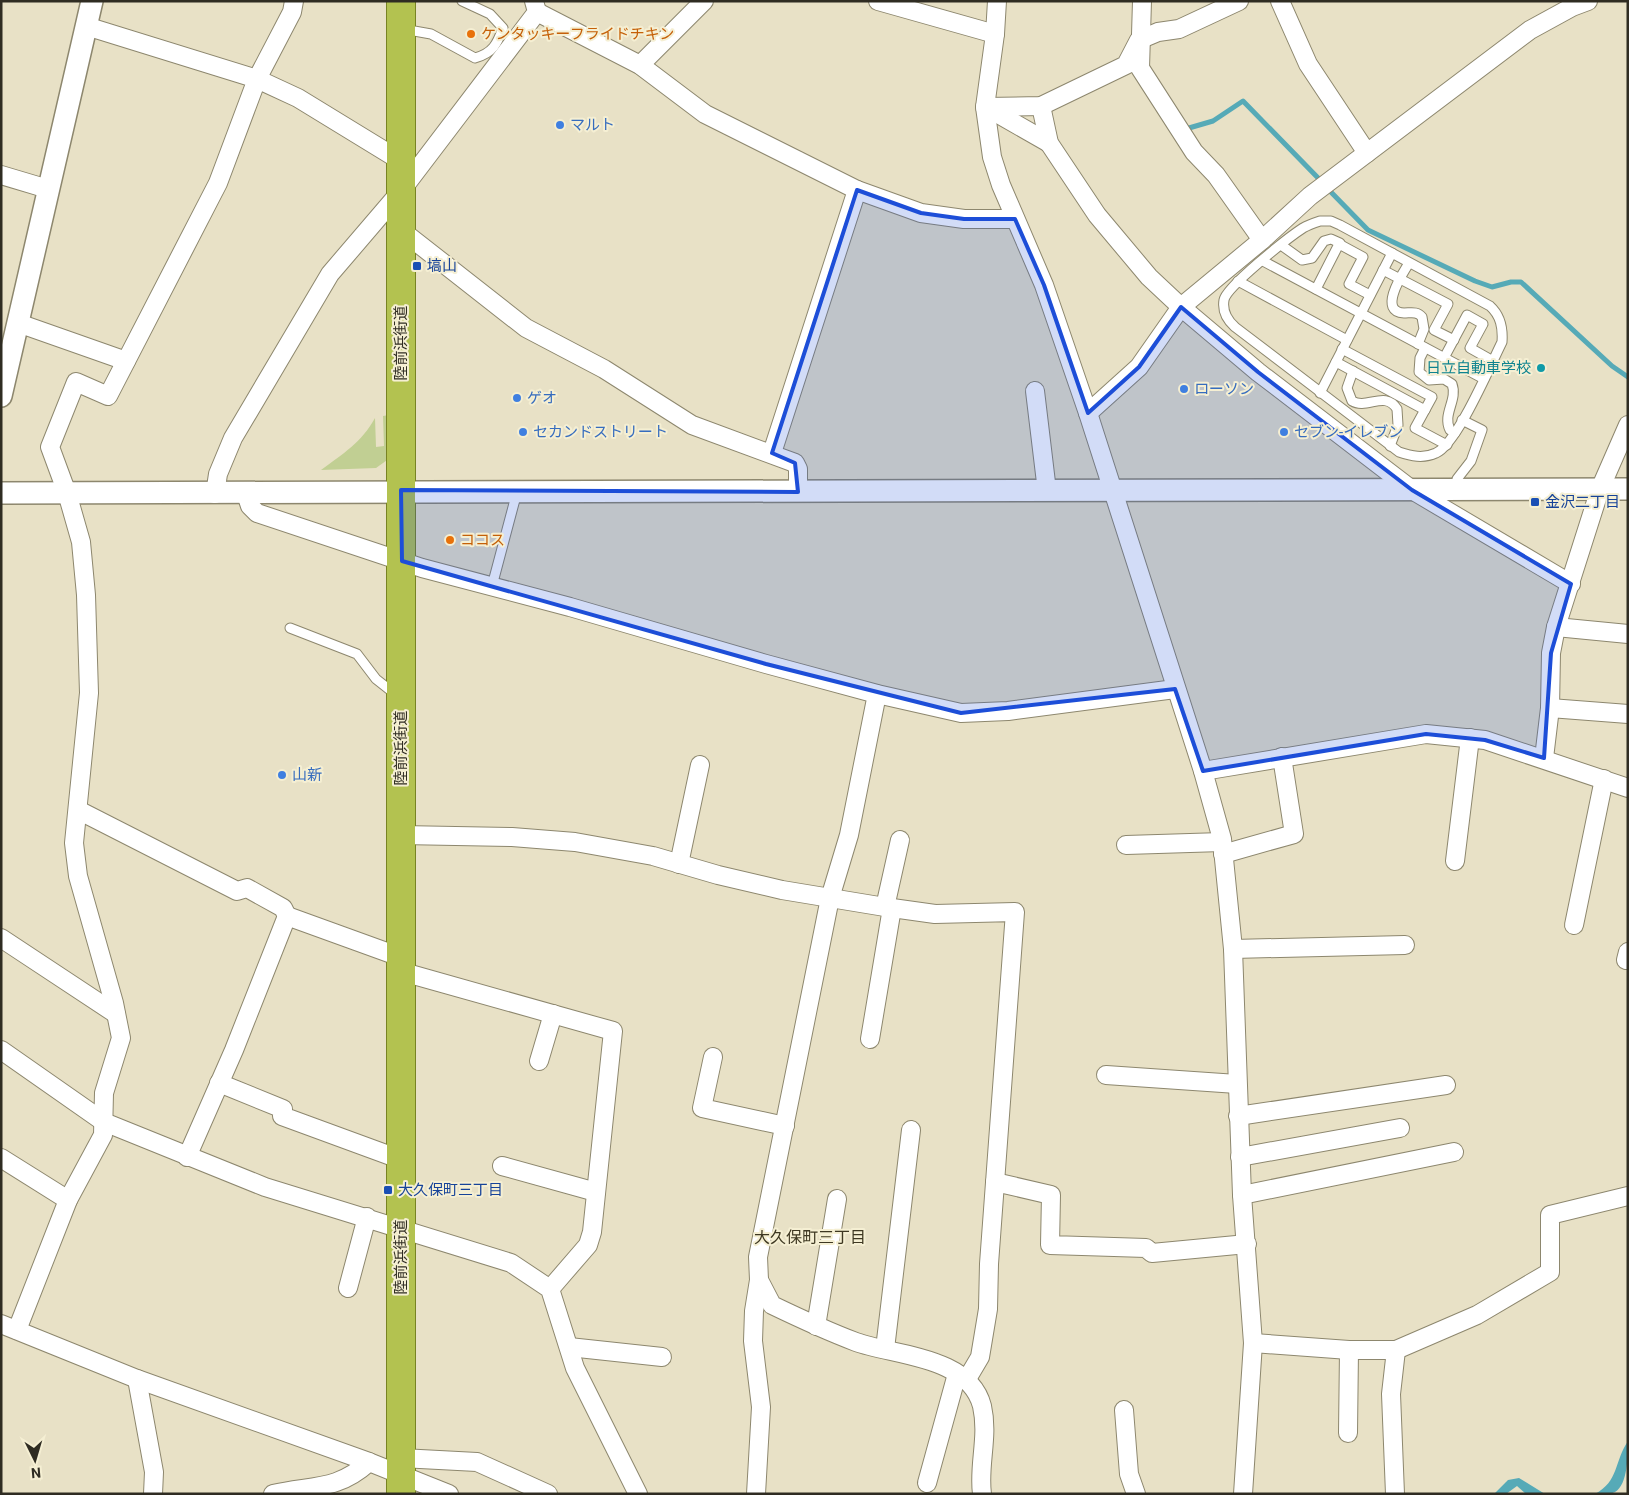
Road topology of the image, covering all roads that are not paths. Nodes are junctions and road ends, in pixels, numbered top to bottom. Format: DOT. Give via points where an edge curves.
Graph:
graph roads {
  1 [pos="92,1"];
  2 [pos="294,1"];
  3 [pos="401,1"];
  4 [pos="462,1"];
  5 [pos="704,1"];
  6 [pos="878,1"];
  7 [pos="997,1"];
  8 [pos="1142,1"];
  9 [pos="1239,1"];
  10 [pos="1280,1"];
  11 [pos="1588,1"];
  12 [pos="536,7"];
  13 [pos="86,26"];
  14 [pos="402,29"];
  15 [pos="996,34"];
  16 [pos="1139,40"];
  17 [pos="640,65"];
  18 [pos="257,79"];
  19 [pos="1041,106"];
  20 [pos="985,107"];
  21 [pos="1049,143"];
  22 [pos="1367,153"];
  23 [pos="401,161"];
  24 [pos="1,175"];
  25 [pos="48,189"];
  26 [pos="857,190"];
  27 [pos="401,191"];
  28 [pos="1015,219"];
  29 [pos="1348,229"];
  30 [pos="401,230"];
  31 [pos="1262,240"];
  32 [pos="1340,243"];
  33 [pos="1281,245"];
  34 [pos="1392,253"];
  35 [pos="1263,261"];
  36 [pos="1409,262"];
  37 [pos="1383,270"];
  38 [pos="1400,279"];
  39 [pos="1440,280"];
  40 [pos="1238,281"];
  41 [pos="1316,289"];
  42 [pos="1370,295"];
  43 [pos="1432,296"];
  44 [pos="1475,298"];
  45 [pos="1181,306"];
  46 [pos="1360,313"];
  47 [pos="1467,314"];
  48 [pos="18,323"];
  49 [pos="1347,340"];
  50 [pos="1454,340"];
  51 [pos="1422,346"];
  52 [pos="1342,349"];
  53 [pos="1444,358"];
  54 [pos="126,361"];
  55 [pos="1493,361"];
  56 [pos="1336,362"];
  57 [pos="1352,371"];
  58 [pos="1484,379"];
  59 [pos="1035,391"];
  60 [pos="1320,393"];
  61 [pos="1,396"];
  62 [pos="1425,410"];
  63 [pos="1088,413"];
  64 [pos="1462,420"];
  65 [pos="1628,425"];
  66 [pos="1456,433"];
  67 [pos="1447,445"];
  68 [pos="1390,446"];
  69 [pos="772,453"];
  70 [pos="1628,488"];
  71 [pos="1600,489"];
  72 [pos="401,490"];
  73 [pos="1412,490"];
  74 [pos="1459,490"];
  75 [pos="517,491"];
  76 [pos="1047,491"];
  77 [pos="1112,491"];
  78 [pos="798,492"];
  79 [pos="1,493"];
  80 [pos="67,493"];
  81 [pos="214,494"];
  82 [pos="246,494"];
  83 [pos="402,561"];
  84 [pos="1571,584"];
  85 [pos="492,586"];
  86 [pos="290,628"];
  87 [pos="1556,628"];
  88 [pos="1628,634"];
  89 [pos="1175,689"];
  90 [pos="877,694"];
  91 [pos="401,699"];
  92 [pos="1550,708"];
  93 [pos="1628,714"];
  94 [pos="1470,738"];
  95 [pos="1282,757"];
  96 [pos="1544,758"];
  97 [pos="700,765"];
  98 [pos="1203,771"];
  99 [pos="1604,780"];
  100 [pos="1628,788"];
  101 [pos="78,810"];
  102 [pos="401,835"];
  103 [pos="900,840"];
  104 [pos="1126,845"];
  105 [pos="1223,848"];
  106 [pos="1455,861"];
  107 [pos="679,864"];
  108 [pos="830,898"];
  109 [pos="889,908"];
  110 [pos="287,916"];
  111 [pos="1574,925"];
  112 [pos="1,938"];
  113 [pos="1405,945"];
  114 [pos="1233,949"];
  115 [pos="403,965"];
  116 [pos="116,1014"];
  117 [pos="554,1014"];
  118 [pos="870,1039"];
  119 [pos="1,1050"];
  120 [pos="713,1057"];
  121 [pos="539,1061"];
  122 [pos="1106,1075"];
  123 [pos="219,1083"];
  124 [pos="1237,1084"];
  125 [pos="1446,1085"];
  126 [pos="1238,1116"];
  127 [pos="104,1122"];
  128 [pos="785,1126"];
  129 [pos="1400,1128"];
  130 [pos="911,1130"];
  131 [pos="1454,1152"];
  132 [pos="187,1157"];
  133 [pos="1240,1157"];
  134 [pos="1,1158"];
  135 [pos="402,1160"];
  136 [pos="502,1166"];
  137 [pos="995,1182"];
  138 [pos="596,1192"];
  139 [pos="1242,1195"];
  140 [pos="1628,1196"];
  141 [pos="837,1199"];
  142 [pos="68,1200"];
  143 [pos="367,1217"];
  144 [pos="401,1229"];
  145 [pos="1247,1244"];
  146 [pos="759,1280"];
  147 [pos="348,1288"];
  148 [pos="550,1289"];
  149 [pos="816,1326"];
  150 [pos="9,1327"];
  151 [pos="1253,1343"];
  152 [pos="568,1347"];
  153 [pos="885,1349"];
  154 [pos="1349,1350"];
  155 [pos="1396,1350"];
  156 [pos="662,1357"];
  157 [pos="962,1377"];
  158 [pos="137,1379"];
  159 [pos="1124,1410"];
  160 [pos="1348,1433"];
  161 [pos="369,1462"];
  162 [pos="401,1476"];
  163 [pos="927,1484"];
  164 [pos="153,1494"];
  165 [pos="273,1494"];
  166 [pos="449,1494"];
  167 [pos="548,1494"];
  168 [pos="638,1494"];
  169 [pos="756,1494"];
  170 [pos="982,1494"];
  171 [pos="1136,1494"];
  172 [pos="1243,1494"];
  173 [pos="1396,1494"];
  1 -- 13 [label="street"];
  2 -- 18 [label="street" via="292,12"];
  3 -- 14 [label="highway, 陸前浜街道"];
  4 -- 14 [label="lane" via="490,14 503,28 496,45 487,55 476,58 431,34"];
  5 -- 17 [label="street"];
  6 -- 15 [label="street"];
  7 -- 15 [label="street"];
  8 -- 16 [label="street"];
  9 -- 16 [label="street" via="1179,29 1158,32"];
  10 -- 22 [label="street" via="1308,64"];
  11 -- 22 [label="street" via="1530,30"];
  12 -- 17 [label="street"];
  12 -- 27 [label="street"];
  13 -- 18 [label="street"];
  13 -- 25 [label="street"];
  14 -- 23 [label="highway, 陸前浜街道"];
  15 -- 20 [label="street"];
  16 -- 19 [label="street" via="1126,65"];
  16 -- 31 [label="street" via="1140,68 1194,152 1216,175"];
  17 -- 26 [label="street" via="705,114"];
  18 -- 23 [label="street" via="298,98"];
  18 -- 54 [label="street" via="218,183"];
  19 -- 20 [label="street"];
  19 -- 21 [label="street"];
  20 -- 21 [label="street"];
  20 -- 28 [label="street" via="992,157"];
  21 -- 45 [label="street" via="1097,215 1149,277"];
  22 -- 31 [label="street" via="1310,196"];
  23 -- 27 [label="highway, 陸前浜街道"];
  24 -- 25 [label="street"];
  25 -- 48 [label="street"];
  26 -- 28 [label="street" via="921,213 964,219"];
  26 -- 69 [label="street"];
  27 -- 30 [label="highway, 陸前浜街道"];
  27 -- 81 [label="street" via="330,274 232,438"];
  28 -- 63 [label="street" via="1044,285"];
  29 -- 32 [label="lane"];
  29 -- 33 [label="lane" via="1331,221 1320,221 1302,229"];
  29 -- 34 [label="lane"];
  30 -- 69 [label="street" via="526,328 604,369 692,425"];
  30 -- 72 [label="highway, 陸前浜街道"];
  31 -- 45 [label="street"];
  32 -- 33 [label="lane" via="1324,240 1312,258 1302,260"];
  32 -- 41 [label="lane"];
  32 -- 42 [label="lane" via="1363,257 1349,284"];
  33 -- 35 [label="lane"];
  34 -- 36 [label="lane"];
  34 -- 37 [label="lane"];
  35 -- 40 [label="lane"];
  35 -- 41 [label="lane"];
  36 -- 38 [label="lane"];
  36 -- 39 [label="lane"];
  37 -- 38 [label="lane"];
  37 -- 42 [label="lane"];
  38 -- 43 [label="lane"];
  38 -- 51 [label="lane" via="1391,302 1401,313 1416,313 1422,317"];
  39 -- 43 [label="lane"];
  39 -- 44 [label="lane"];
  40 -- 49 [label="lane"];
  40 -- 60 [label="lane" via="1223,302 1229,321"];
  41 -- 46 [label="lane"];
  42 -- 46 [label="lane"];
  43 -- 50 [label="lane" via="1448,304 1434,330"];
  44 -- 47 [label="lane"];
  44 -- 55 [label="lane" via="1494,310 1501,322 1502,342"];
  45 -- 63 [label="street" via="1139,367"];
  45 -- 73 [label="street" via="1258,372"];
  46 -- 49 [label="lane"];
  46 -- 51 [label="lane"];
  47 -- 50 [label="lane"];
  47 -- 55 [label="lane" via="1483,324 1470,348"];
  48 -- 54 [label="street"];
  48 -- 61 [label="street"];
  49 -- 52 [label="lane"];
  50 -- 53 [label="lane"];
  51 -- 53 [label="lane"];
  51 -- 66 [label="lane" via="1419,372 1429,380 1444,379 1452,384 1455,394 1447,419 1450,430"];
  52 -- 56 [label="lane"];
  52 -- 62 [label="lane" via="1432,397"];
  53 -- 58 [label="lane"];
  54 -- 80 [label="street" via="108,396 76,382 50,447"];
  55 -- 58 [label="lane"];
  56 -- 57 [label="lane"];
  56 -- 60 [label="lane"];
  57 -- 62 [label="lane"];
  57 -- 68 [label="lane" via="1347,388 1352,401 1362,404 1386,401 1397,409 1398,425"];
  58 -- 64 [label="lane"];
  59 -- 76 [label="street"];
  60 -- 68 [label="lane"];
  62 -- 67 [label="lane" via="1415,428"];
  63 -- 77 [label="street"];
  64 -- 66 [label="lane"];
  64 -- 74 [label="lane" via="1482,430 1471,461 1457,479"];
  65 -- 71 [label="street"];
  66 -- 67 [label="lane"];
  67 -- 68 [label="lane" via="1436,453 1419,458"];
  69 -- 78 [label="street" via="795,463"];
  70 -- 71 [label="street"];
  71 -- 74 [label="street"];
  71 -- 84 [label="street"];
  72 -- 75 [label="street"];
  72 -- 82 [label="street"];
  72 -- 83 [label="highway, 陸前浜街道"];
  73 -- 74 [label="street"];
  73 -- 77 [label="street"];
  73 -- 84 [label="street"];
  75 -- 78 [label="street"];
  75 -- 85 [label="lane"];
  76 -- 77 [label="street"];
  76 -- 78 [label="street"];
  77 -- 89 [label="street"];
  79 -- 80 [label="street"];
  80 -- 81 [label="street"];
  80 -- 101 [label="street" via="81,542 88,652 89,693"];
  81 -- 82 [label="street"];
  82 -- 83 [label="street" via="250,506 257,513"];
  83 -- 85 [label="street"];
  83 -- 91 [label="highway, 陸前浜街道"];
  84 -- 87 [label="street"];
  85 -- 90 [label="street"];
  86 -- 91 [label="lane" via="357,654 376,679"];
  87 -- 88 [label="street"];
  87 -- 92 [label="street" via="1551,653"];
  89 -- 90 [label="street" via="1008,711 961,713"];
  89 -- 98 [label="street"];
  90 -- 108 [label="street" via="849,835"];
  91 -- 102 [label="highway, 陸前浜街道"];
  92 -- 93 [label="street"];
  92 -- 96 [label="street"];
  94 -- 95 [label="street" via="1426,734"];
  94 -- 96 [label="street"];
  94 -- 106 [label="street"];
  95 -- 98 [label="street"];
  95 -- 105 [label="street" via="1294,834"];
  96 -- 99 [label="street"];
  97 -- 107 [label="street"];
  98 -- 105 [label="street"];
  99 -- 100 [label="street"];
  99 -- 111 [label="street"];
  101 -- 110 [label="street" via="237,891 247,888 283,908"];
  101 -- 116 [label="street" via="74,843 78,876"];
  102 -- 107 [label="street" via="575,842"];
  102 -- 115 [label="highway, 陸前浜街道"];
  103 -- 109 [label="street"];
  104 -- 105 [label="street"];
  105 -- 114 [label="street"];
  107 -- 108 [label="street" via="782,890"];
  108 -- 109 [label="street"];
  108 -- 128 [label="street"];
  109 -- 118 [label="street"];
  109 -- 137 [label="street" via="935,914 1014,912"];
  110 -- 115 [label="street"];
  110 -- 123 [label="street"];
  112 -- 116 [label="street"];
  113 -- 114 [label="street"];
  114 -- 124 [label="street"];
  115 -- 117 [label="street"];
  115 -- 135 [label="highway, 陸前浜街道"];
  116 -- 127 [label="street" via="121,1038 104,1094"];
  117 -- 121 [label="street"];
  117 -- 138 [label="street" via="613,1031"];
  119 -- 127 [label="street"];
  120 -- 128 [label="street" via="702,1108"];
  122 -- 124 [label="street"];
  123 -- 132 [label="street"];
  123 -- 135 [label="street" via="283,1109 282,1116"];
  124 -- 126 [label="street"];
  125 -- 126 [label="street"];
  126 -- 133 [label="street"];
  127 -- 132 [label="street"];
  127 -- 142 [label="street" via="104,1135"];
  128 -- 146 [label="street" via="758,1257"];
  129 -- 133 [label="street"];
  130 -- 153 [label="street"];
  131 -- 139 [label="street"];
  132 -- 143 [label="street" via="265,1187"];
  133 -- 139 [label="street"];
  134 -- 142 [label="street"];
  135 -- 144 [label="highway, 陸前浜街道"];
  136 -- 138 [label="street"];
  137 -- 145 [label="street" via="1051,1195 1050,1245 1146,1248 1152,1253"];
  137 -- 157 [label="street" via="988,1309 980,1357"];
  138 -- 148 [label="street" via="588,1245"];
  139 -- 145 [label="street"];
  140 -- 155 [label="street" via="1550,1215 1550,1272 1477,1315"];
  141 -- 149 [label="street"];
  142 -- 150 [label="street"];
  143 -- 144 [label="street"];
  143 -- 147 [label="street"];
  144 -- 148 [label="street" via="511,1263"];
  144 -- 162 [label="highway, 陸前浜街道"];
  145 -- 151 [label="street"];
  146 -- 149 [label="street" via="772,1306"];
  146 -- 169 [label="street" via="753,1341 761,1407"];
  148 -- 152 [label="street"];
  149 -- 153 [label="street"];
  150 -- 158 [label="street"];
  151 -- 154 [label="street"];
  151 -- 172 [label="street"];
  152 -- 156 [label="street"];
  152 -- 168 [label="street" via="575,1368"];
  153 -- 157 [label="street" via="924,1358"];
  154 -- 155 [label="street"];
  154 -- 160 [label="street"];
  155 -- 173 [label="street" via="1391,1394"];
  157 -- 163 [label="street"];
  157 -- 170 [label="street" via="981,1405 986,1436"];
  158 -- 161 [label="street"];
  158 -- 164 [label="street" via="154,1472"];
  159 -- 171 [label="street" via="1129,1474"];
  161 -- 162 [label="street"];
  161 -- 165 [label="street" via="352,1477 334,1483"];
  162 -- 166 [label="street"];
  162 -- 167 [label="street" via="476,1462"];
}
